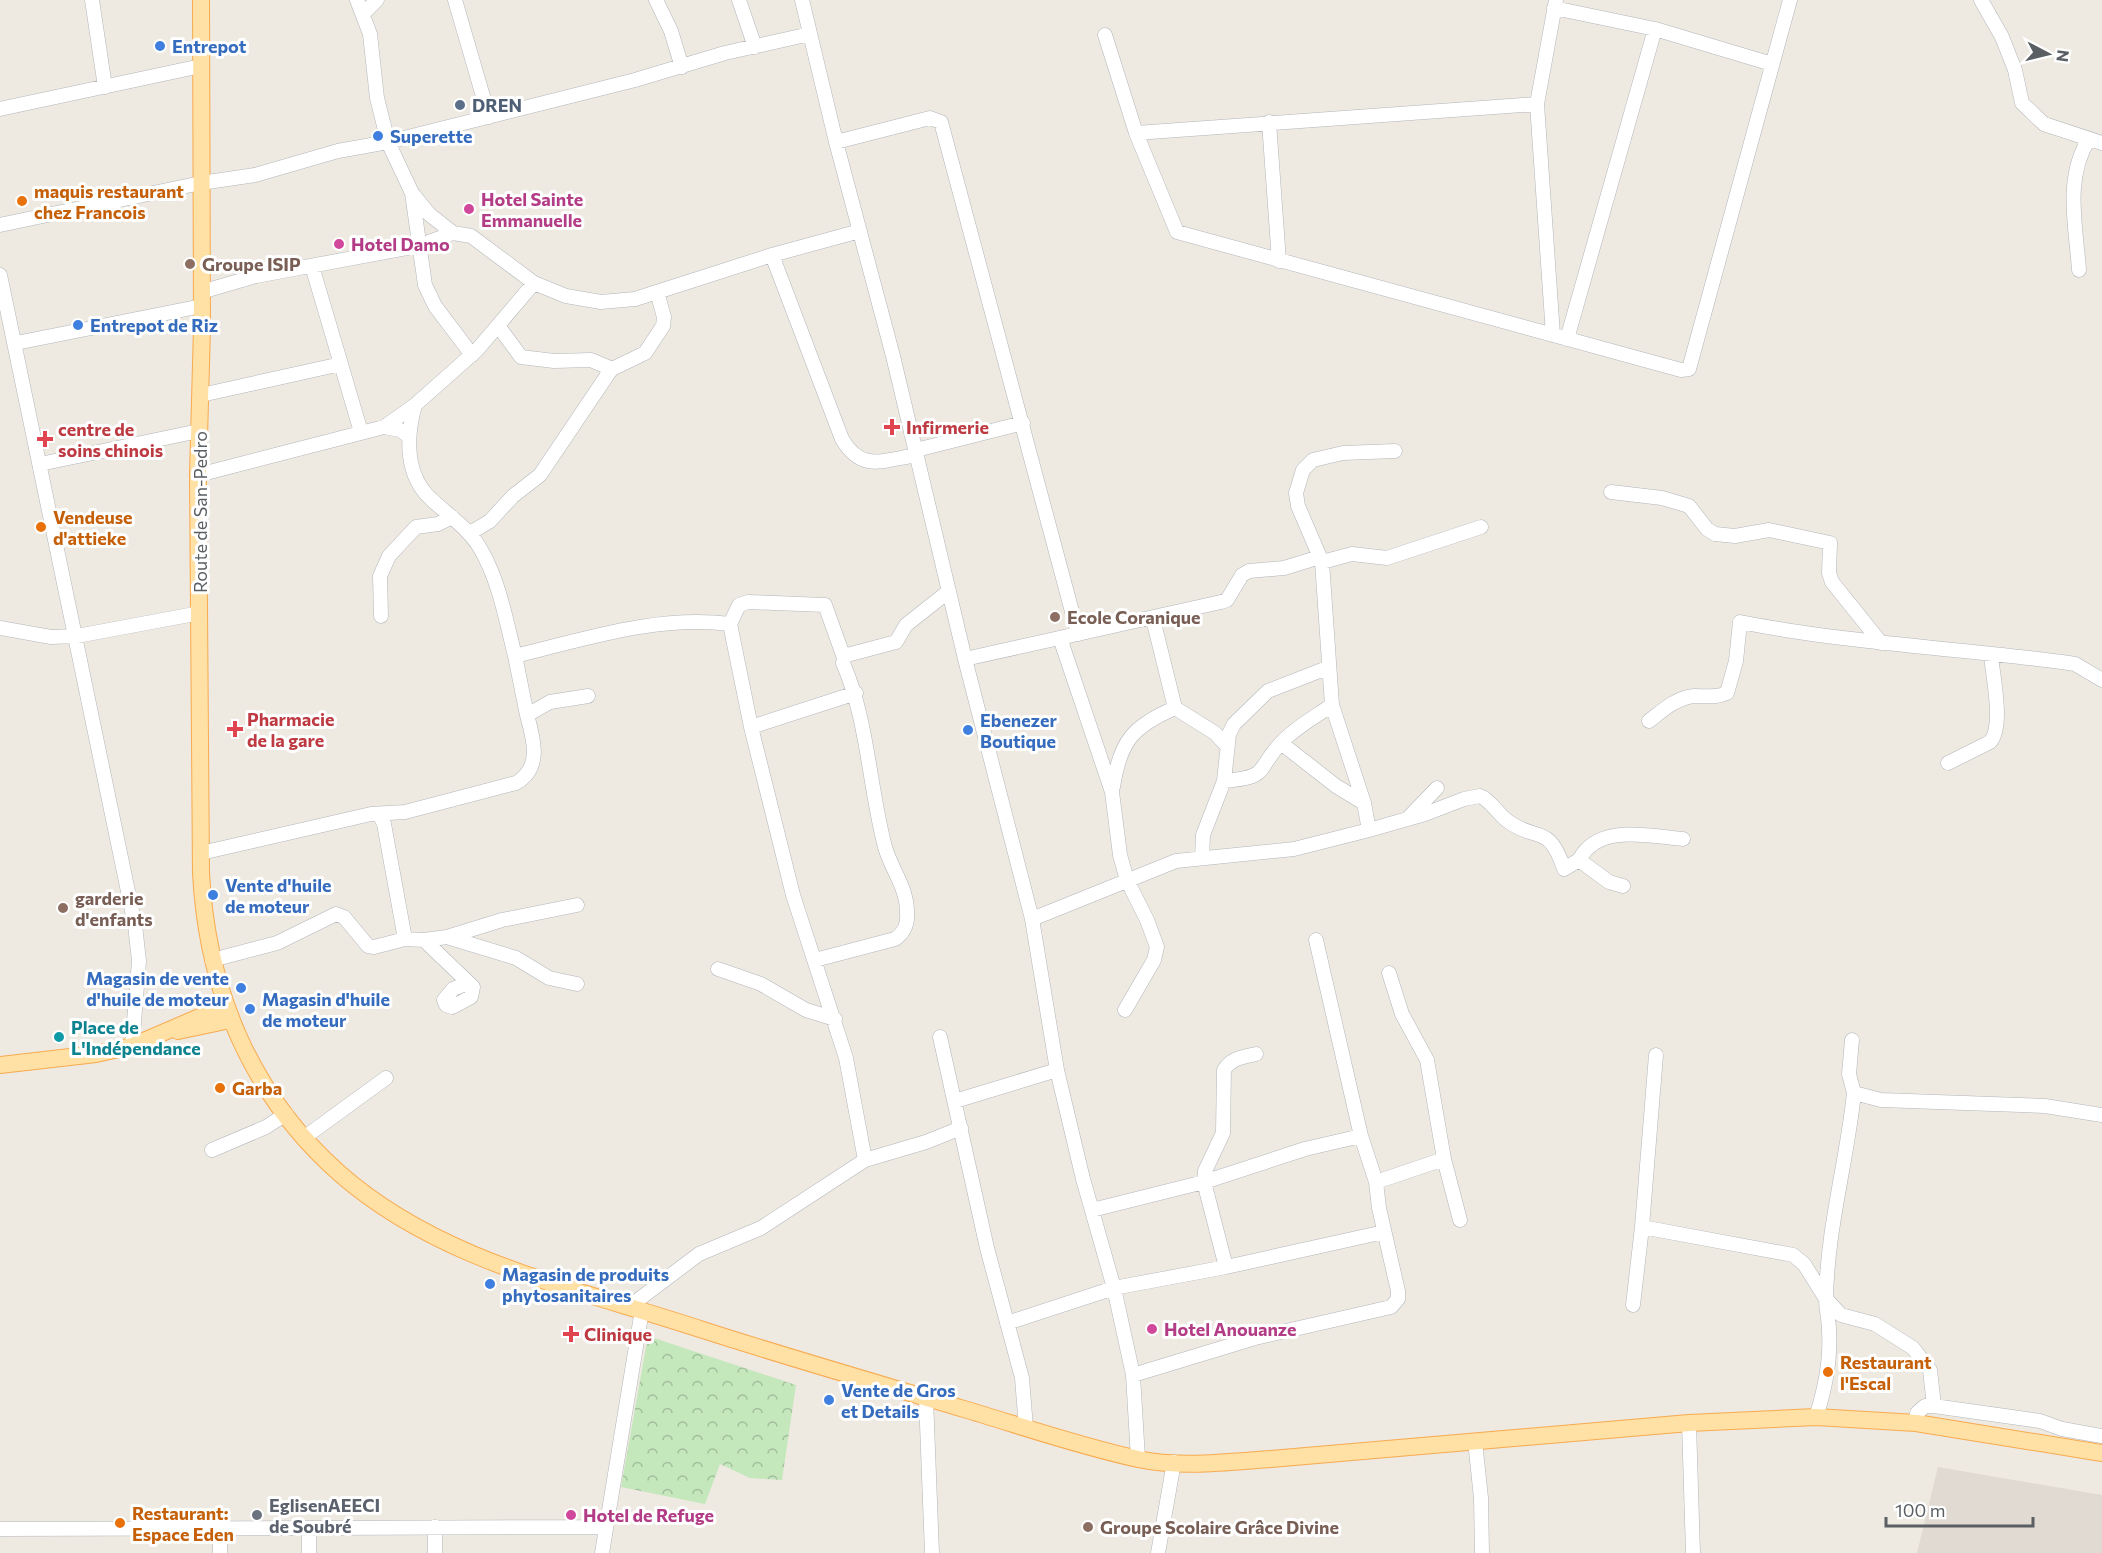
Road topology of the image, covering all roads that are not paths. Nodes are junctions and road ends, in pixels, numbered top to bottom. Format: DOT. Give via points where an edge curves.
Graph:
graph roads {
  1 [pos="92,0"];
  2 [pos="201,0"];
  3 [pos="357,0"];
  4 [pos="377,0"];
  5 [pos="455,0"];
  6 [pos="656,0"];
  7 [pos="740,0"];
  8 [pos="802,0"];
  9 [pos="1790,0"];
  10 [pos="1981,0"];
  11 [pos="1555,4"];
  12 [pos="364,13"];
  13 [pos="1655,29"];
  14 [pos="810,34"];
  15 [pos="1105,35"];
  16 [pos="755,46"];
  17 [pos="1772,64"];
  18 [pos="201,66"];
  19 [pos="682,66"];
  20 [pos="105,87"];
  21 [pos="1537,104"];
  22 [pos="0,109"];
  23 [pos="489,117"];
  24 [pos="1269,122"];
  25 [pos="1136,133"];
  26 [pos="2095,141"];
  27 [pos="388,142"];
  28 [pos="836,142"];
  29 [pos="201,183"];
  30 [pos="412,193"];
  31 [pos="0,225"];
  32 [pos="860,231"];
  33 [pos="453,233"];
  34 [pos="418,246"];
  35 [pos="772,255"];
  36 [pos="1279,261"];
  37 [pos="312,266"];
  38 [pos="2079,270"];
  39 [pos="0,275"];
  40 [pos="534,283"];
  41 [pos="657,292"];
  42 [pos="201,299"];
  43 [pos="499,327"];
  44 [pos="1552,335"];
  45 [pos="1567,339"];
  46 [pos="16,343"];
  47 [pos="472,355"];
  48 [pos="341,364"];
  49 [pos="612,369"];
  50 [pos="201,395"];
  51 [pos="415,405"];
  52 [pos="1023,423"];
  53 [pos="384,427"];
  54 [pos="199,430"];
  55 [pos="362,432"];
  56 [pos="407,435"];
  57 [pos="1395,451"];
  58 [pos="916,453"];
  59 [pos="40,464"];
  60 [pos="198,475"];
  61 [pos="1611,492"];
  62 [pos="452,518"];
  63 [pos="1481,527"];
  64 [pos="470,533"];
  65 [pos="1321,560"];
  66 [pos="949,591"];
  67 [pos="200,613"];
  68 [pos="381,616"];
  69 [pos="1153,619"];
  70 [pos="730,624"];
  71 [pos="0,628"];
  72 [pos="1078,634"];
  73 [pos="77,636"];
  74 [pos="1060,638"];
  75 [pos="1881,643"];
  76 [pos="516,656"];
  77 [pos="1991,656"];
  78 [pos="844,658"];
  79 [pos="965,659"];
  80 [pos="1327,668"];
  81 [pos="2102,680"];
  82 [pos="856,693"];
  83 [pos="588,696"];
  84 [pos="1332,705"];
  85 [pos="1175,708"];
  86 [pos="527,715"];
  87 [pos="1649,721"];
  88 [pos="751,726"];
  89 [pos="1281,743"];
  90 [pos="1227,746"];
  91 [pos="1948,763"];
  92 [pos="1224,781"];
  93 [pos="1437,788"];
  94 [pos="1112,792"];
  95 [pos="1364,803"];
  96 [pos="379,813"];
  97 [pos="1408,817"];
  98 [pos="1369,830"];
  99 [pos="1683,839"];
  100 [pos="201,853"];
  101 [pos="1202,858"];
  102 [pos="1578,860"];
  103 [pos="1127,880"];
  104 [pos="1623,886"];
  105 [pos="576,906"];
  106 [pos="1032,919"];
  107 [pos="447,937"];
  108 [pos="405,939"];
  109 [pos="424,940"];
  110 [pos="1316,940"];
  111 [pos="212,960"];
  112 [pos="814,960"];
  113 [pos="718,969"];
  114 [pos="1389,973"];
  115 [pos="468,983"];
  116 [pos="577,984"];
  117 [pos="1125,1010"];
  118 [pos="228,1013"];
  119 [pos="835,1019"];
  120 [pos="940,1037"];
  121 [pos="1852,1040"];
  122 [pos="132,1046"];
  123 [pos="1256,1054"];
  124 [pos="1656,1055"];
  125 [pos="0,1065"];
  126 [pos="1058,1070"];
  127 [pos="386,1078"];
  128 [pos="1854,1093"];
  129 [pos="955,1101"];
  130 [pos="286,1114"];
  131 [pos="2102,1115"];
  132 [pos="961,1128"];
  133 [pos="1361,1136"];
  134 [pos="305,1137"];
  135 [pos="212,1150"];
  136 [pos="1444,1159"];
  137 [pos="865,1160"];
  138 [pos="1204,1182"];
  139 [pos="1376,1182"];
  140 [pos="1092,1210"];
  141 [pos="1460,1220"];
  142 [pos="1642,1227"];
  143 [pos="1384,1232"];
  144 [pos="1226,1267"];
  145 [pos="1114,1288"];
  146 [pos="1826,1299"];
  147 [pos="1633,1305"];
  148 [pos="636,1308"];
  149 [pos="1007,1323"];
  150 [pos="1132,1375"];
  151 [pos="926,1398"];
  152 [pos="1934,1406"];
  153 [pos="1816,1417"];
  154 [pos="1689,1423"];
  155 [pos="1916,1423"];
  156 [pos="1026,1428"];
  157 [pos="2102,1436"];
  158 [pos="1475,1442"];
  159 [pos="2102,1453"];
  160 [pos="1138,1459"];
  161 [pos="1174,1462"];
  162 [pos="435,1527"];
  163 [pos="606,1527"];
  164 [pos="0,1529"];
  165 [pos="220,1529"];
  166 [pos="309,1530"];
  167 [pos="220,1553"];
  168 [pos="309,1553"];
  169 [pos="435,1553"];
  170 [pos="602,1553"];
  171 [pos="932,1553"];
  172 [pos="1158,1553"];
  173 [pos="1482,1553"];
  174 [pos="1693,1553"];
  1 -- 20 [label="street"];
  2 -- 18 [label="main road, Route de San-Pedro"];
  3 -- 12 [label="street"];
  4 -- 12 [label="street"];
  5 -- 23 [label="street"];
  6 -- 19 [label="street"];
  7 -- 16 [label="street"];
  8 -- 14 [label="street"];
  9 -- 17 [label="street"];
  10 -- 26 [label="street" via="2002,37 2022,103 2044,124"];
  11 -- 13 [label="street"];
  11 -- 21 [label="street"];
  12 -- 27 [label="street"];
  13 -- 17 [label="street"];
  13 -- 45 [label="street"];
  14 -- 16 [label="street"];
  14 -- 28 [label="street"];
  15 -- 25 [label="street"];
  16 -- 19 [label="street"];
  17 -- 45 [label="street" via="1689,369"];
  18 -- 20 [label="street"];
  18 -- 29 [label="main road, Route de San-Pedro"];
  19 -- 23 [label="street"];
  20 -- 22 [label="street"];
  21 -- 24 [label="street"];
  21 -- 44 [label="street"];
  23 -- 27 [label="street"];
  24 -- 25 [label="street"];
  24 -- 36 [label="street"];
  25 -- 36 [label="street" via="1177,232"];
  26 -- 38 [label="street" via="2077,162 2073,189"];
  27 -- 29 [label="street" via="338,151 255,175"];
  27 -- 30 [label="street"];
  28 -- 32 [label="street"];
  28 -- 52 [label="street" via="930,118 941,122"];
  29 -- 31 [label="street"];
  29 -- 42 [label="main road, Route de San-Pedro"];
  30 -- 33 [label="street" via="429,214"];
  30 -- 34 [label="street"];
  32 -- 35 [label="street"];
  32 -- 58 [label="street"];
  33 -- 34 [label="street"];
  33 -- 40 [label="street" via="471,236"];
  34 -- 37 [label="street"];
  34 -- 47 [label="street" via="425,285 435,306"];
  35 -- 41 [label="street"];
  35 -- 58 [label="street" via="842,439 851,453 873,462"];
  36 -- 44 [label="street"];
  37 -- 42 [label="street" via="256,276"];
  37 -- 48 [label="street"];
  39 -- 46 [label="street"];
  40 -- 41 [label="street" via="566,296 601,302"];
  40 -- 43 [label="street"];
  41 -- 49 [label="street" via="664,317 653,343 635,360"];
  42 -- 46 [label="street"];
  42 -- 50 [label="main road, Route de San-Pedro"];
  43 -- 47 [label="street"];
  43 -- 49 [label="street" via="521,357 591,360"];
  44 -- 45 [label="street"];
  46 -- 59 [label="street"];
  47 -- 51 [label="street"];
  48 -- 50 [label="street"];
  48 -- 55 [label="street"];
  49 -- 64 [label="street" via="540,475 490,521"];
  50 -- 54 [label="main road, Route de San-Pedro"];
  51 -- 53 [label="street"];
  51 -- 56 [label="street"];
  52 -- 58 [label="street"];
  52 -- 72 [label="street"];
  53 -- 55 [label="street"];
  53 -- 56 [label="street"];
  54 -- 59 [label="street"];
  54 -- 60 [label="main road, Route de San-Pedro"];
  55 -- 60 [label="street"];
  56 -- 62 [label="street" via="420,487"];
  57 -- 65 [label="street" via="1327,455 1313,460 1303,470 1297,481 1298,506"];
  58 -- 66 [label="street"];
  59 -- 73 [label="street"];
  60 -- 67 [label="main road, Route de San-Pedro"];
  61 -- 75 [label="street" via="1662,498 1689,506 1715,534 1735,536 1769,530 1830,543 1832,582"];
  62 -- 64 [label="street"];
  62 -- 68 [label="street" via="416,527 389,556 380,576"];
  63 -- 65 [label="street" via="1394,556 1352,554"];
  64 -- 76 [label="street" via="496,585"];
  65 -- 69 [label="street" via="1249,571 1242,575 1227,600"];
  65 -- 80 [label="street"];
  66 -- 78 [label="street" via="906,626 896,642"];
  66 -- 79 [label="street"];
  67 -- 73 [label="street"];
  67 -- 100 [label="main road, Route de San-Pedro"];
  69 -- 72 [label="street"];
  69 -- 85 [label="street"];
  70 -- 76 [label="street" via="637,627"];
  70 -- 78 [label="street" via="740,605 748,602 822,603"];
  70 -- 88 [label="street"];
  71 -- 73 [label="street" via="51,637"];
  72 -- 74 [label="street"];
  73 -- 122 [label="street" via="135,925 139,961"];
  74 -- 79 [label="street"];
  74 -- 94 [label="street"];
  75 -- 77 [label="street"];
  75 -- 87 [label="street" via="1792,633 1740,622 1736,661 1727,693 1680,700"];
  76 -- 86 [label="street"];
  77 -- 81 [label="street" via="2075,664"];
  77 -- 91 [label="street" via="1997,716 1995,737"];
  78 -- 82 [label="street"];
  79 -- 106 [label="street"];
  80 -- 84 [label="street"];
  80 -- 90 [label="street" via="1263,694 1234,724"];
  82 -- 88 [label="street"];
  82 -- 112 [label="street" via="874,799 886,850 903,886 907,920 904,931 895,939"];
  83 -- 86 [label="street" via="550,702"];
  84 -- 89 [label="street"];
  84 -- 95 [label="street"];
  85 -- 90 [label="street" via="1199,721"];
  85 -- 94 [label="street" via="1141,724 1118,758"];
  86 -- 96 [label="street" via="534,748 533,762 524,779 405,812"];
  88 -- 112 [label="street" via="793,895"];
  89 -- 92 [label="street" via="1267,765 1252,777"];
  89 -- 95 [label="street"];
  90 -- 92 [label="street"];
  92 -- 101 [label="street" via="1206,825"];
  93 -- 97 [label="street"];
  94 -- 103 [label="street"];
  95 -- 98 [label="street"];
  96 -- 100 [label="street"];
  96 -- 108 [label="street"];
  97 -- 98 [label="street"];
  97 -- 102 [label="street" via="1480,796 1511,824 1547,838 1564,868"];
  98 -- 101 [label="street" via="1294,849"];
  99 -- 102 [label="street" via="1609,836 1590,843"];
  100 -- 111 [label="main road, Route de San-Pedro" via="202,898"];
  101 -- 103 [label="street" via="1176,861"];
  102 -- 104 [label="street" via="1609,882"];
  103 -- 106 [label="street"];
  103 -- 117 [label="street" via="1156,947 1149,971"];
  105 -- 107 [label="street" via="493,922"];
  106 -- 126 [label="street"];
  107 -- 109 [label="street"];
  107 -- 116 [label="street" via="516,958 549,978"];
  108 -- 109 [label="street"];
  108 -- 111 [label="street" via="370,947 344,917 336,914 277,943"];
  109 -- 115 [label="street"];
  110 -- 133 [label="street"];
  111 -- 118 [label="main road, Route de San-Pedro"];
  112 -- 119 [label="street"];
  113 -- 119 [label="street" via="761,984 806,1010"];
  114 -- 136 [label="street" via="1402,1014 1427,1060"];
  118 -- 122 [label="main road"];
  118 -- 130 [label="main road, Route de San-Pedro" via="243,1050"];
  119 -- 137 [label="street"];
  120 -- 129 [label="street"];
  121 -- 128 [label="street" via="1849,1074"];
  122 -- 125 [label="main road"];
  123 -- 138 [label="street" via="1228,1063 1224,1071 1223,1132"];
  124 -- 142 [label="street"];
  126 -- 129 [label="street"];
  126 -- 140 [label="street"];
  127 -- 134 [label="street"];
  128 -- 131 [label="street" via="1881,1100 2045,1106"];
  128 -- 146 [label="street"];
  129 -- 132 [label="street"];
  130 -- 134 [label="main road, Route de San-Pedro"];
  130 -- 135 [label="street"];
  132 -- 137 [label="street"];
  132 -- 149 [label="street"];
  133 -- 138 [label="street" via="1305,1149"];
  133 -- 139 [label="street"];
  134 -- 148 [label="main road, Route de San-Pedro" via="337,1172 419,1231 510,1270"];
  136 -- 139 [label="street"];
  136 -- 141 [label="street"];
  137 -- 148 [label="street" via="761,1228 699,1254"];
  138 -- 140 [label="street"];
  138 -- 144 [label="street"];
  139 -- 143 [label="street"];
  140 -- 145 [label="street"];
  142 -- 146 [label="street" via="1793,1255 1804,1264"];
  142 -- 147 [label="street"];
  143 -- 144 [label="street"];
  143 -- 150 [label="street" via="1398,1291 1398,1299 1391,1307 1255,1338"];
  144 -- 145 [label="street"];
  145 -- 149 [label="street"];
  145 -- 150 [label="street"];
  146 -- 152 [label="street" via="1841,1315 1875,1324 1913,1348 1930,1370"];
  146 -- 153 [label="street" via="1826,1388"];
  148 -- 151 [label="main road, Route de San-Pedro"];
  148 -- 163 [label="street"];
  149 -- 156 [label="street" via="1022,1378"];
  150 -- 160 [label="street"];
  151 -- 156 [label="main road, Route de San-Pedro"];
  151 -- 171 [label="street"];
  152 -- 155 [label="street" via="1917,1413"];
  152 -- 157 [label="street" via="2040,1421"];
  153 -- 154 [label="main road, Route de San-Pedro"];
  153 -- 155 [label="main road, Route de San-Pedro"];
  154 -- 158 [label="main road, Route de San-Pedro"];
  154 -- 174 [label="street"];
  155 -- 159 [label="main road, Route de San-Pedro"];
  156 -- 160 [label="main road, Route de San-Pedro"];
  158 -- 161 [label="main road, Route de San-Pedro" via="1271,1459"];
  158 -- 173 [label="street"];
  160 -- 161 [label="main road, Route de San-Pedro"];
  161 -- 172 [label="street"];
  162 -- 163 [label="street"];
  162 -- 166 [label="street"];
  162 -- 169 [label="street"];
  163 -- 170 [label="street"];
  164 -- 165 [label="street"];
  165 -- 166 [label="street"];
  165 -- 167 [label="street"];
  166 -- 168 [label="street"];
}
